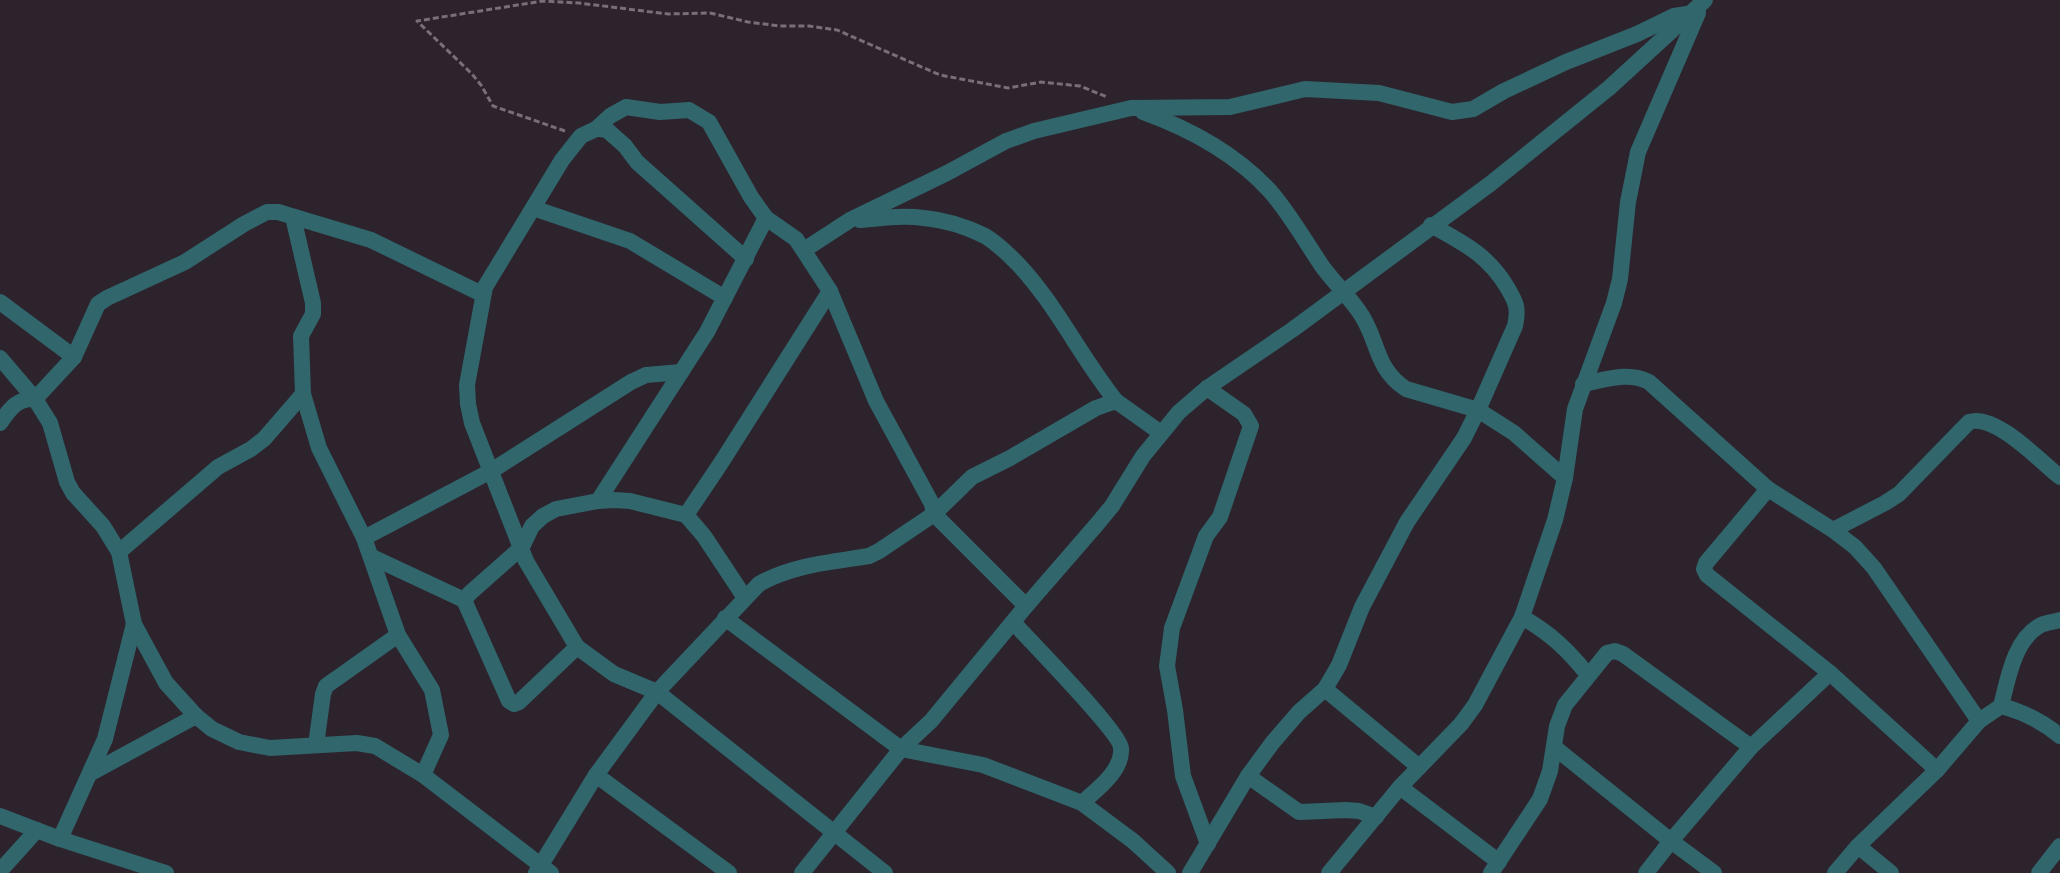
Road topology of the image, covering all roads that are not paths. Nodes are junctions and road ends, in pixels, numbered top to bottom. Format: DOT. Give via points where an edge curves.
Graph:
graph roads {
  1 [pos="1699,6"];
  2 [pos="1131,108"];
  3 [pos="588,132"];
  4 [pos="534,208"];
  5 [pos="293,217"];
  6 [pos="766,218"];
  7 [pos="850,220"];
  8 [pos="1431,225"];
  9 [pos="804,250"];
  10 [pos="746,259"];
  11 [pos="830,291"];
  12 [pos="1342,292"];
  13 [pos="482,294"];
  14 [pos="725,297"];
  15 [pos="0,302"];
  16 [pos="74,357"];
  17 [pos="0,358"];
  18 [pos="681,372"];
  19 [pos="1583,384"];
  20 [pos="1207,388"];
  21 [pos="303,394"];
  22 [pos="35,399"];
  23 [pos="1116,401"];
  24 [pos="1478,410"];
  25 [pos="0,423"];
  26 [pos="1161,433"];
  27 [pos="491,471"];
  28 [pos="2060,477"];
  29 [pos="1565,478"];
  30 [pos="1768,489"];
  31 [pos="598,501"];
  32 [pos="934,514"];
  33 [pos="686,515"];
  34 [pos="1833,530"];
  35 [pos="364,538"];
  36 [pos="522,547"];
  37 [pos="119,552"];
  38 [pos="372,557"];
  39 [pos="745,598"];
  40 [pos="464,600"];
  41 [pos="1026,606"];
  42 [pos="1522,617"];
  43 [pos="725,618"];
  44 [pos="2060,620"];
  45 [pos="1013,622"];
  46 [pos="134,624"];
  47 [pos="398,634"];
  48 [pos="577,647"];
  49 [pos="1830,673"];
  50 [pos="1588,675"];
  51 [pos="1325,689"];
  52 [pos="657,692"];
  53 [pos="2001,706"];
  54 [pos="196,716"];
  55 [pos="1979,721"];
  56 [pos="2060,736"];
  57 [pos="316,745"];
  58 [pos="1554,747"];
  59 [pos="1751,747"];
  60 [pos="901,749"];
  61 [pos="1419,767"];
  62 [pos="1937,770"];
  63 [pos="91,773"];
  64 [pos="423,775"];
  65 [pos="596,775"];
  66 [pos="1248,776"];
  67 [pos="1400,787"];
  68 [pos="1082,803"];
  69 [pos="0,816"];
  70 [pos="1376,817"];
  71 [pos="37,830"];
  72 [pos="834,834"];
  73 [pos="60,839"];
  74 [pos="1671,841"];
  75 [pos="1208,844"];
  76 [pos="1858,846"];
  77 [pos="2060,846"];
  78 [pos="1495,868"];
  79 [pos="543,870"];
  80 [pos="0,871"];
  81 [pos="2046,871"];
  82 [pos="166,873"];
  83 [pos="729,873"];
  84 [pos="802,873"];
  85 [pos="885,873"];
  86 [pos="1168,873"];
  87 [pos="1190,873"];
  88 [pos="1329,873"];
  89 [pos="1646,873"];
  90 [pos="1714,873"];
  91 [pos="1835,873"];
  92 [pos="1891,873"];
  1 -- 2 [label="street" via="1566,62 1473,109 1452,112 1379,93 1305,89 1230,107"];
  1 -- 8 [label="street" via="1609,88 1490,184"];
  1 -- 19 [label="street" via="1638,152 1620,279"];
  2 -- 7 [label="street" via="1034,130 1006,141"];
  2 -- 12 [label="street" via="1197,135 1243,165 1292,219"];
  3 -- 4 [label="street" via="562,160"];
  3 -- 6 [label="street" via="626,108 689,110 709,122 739,179"];
  3 -- 10 [label="street" via="607,130 637,162"];
  4 -- 13 [label="street"];
  4 -- 14 [label="street" via="630,241"];
  5 -- 13 [label="street" via="371,240"];
  5 -- 16 [label="street" via="267,212 185,262 107,298 98,304"];
  5 -- 21 [label="street" via="313,303 313,314 301,336"];
  6 -- 9 [label="street" via="788,232"];
  6 -- 10 [label="street"];
  7 -- 9 [label="street"];
  7 -- 23 [label="street" via="923,218 959,225 987,237 1030,277"];
  8 -- 12 [label="street"];
  8 -- 24 [label="street" via="1480,253 1496,269 1518,313"];
  9 -- 11 [label="street"];
  10 -- 14 [label="street"];
  11 -- 32 [label="street" via="876,401"];
  11 -- 33 [label="street"];
  12 -- 20 [label="street"];
  12 -- 24 [label="street" via="1371,331 1382,364 1398,383 1406,389"];
  13 -- 27 [label="street" via="467,385 472,423"];
  14 -- 18 [label="street"];
  15 -- 16 [label="street"];
  16 -- 22 [label="street"];
  17 -- 22 [label="street"];
  18 -- 27 [label="street" via="646,375 631,382"];
  18 -- 31 [label="street"];
  19 -- 29 [label="street" via="1575,409"];
  19 -- 30 [label="street" via="1617,377 1639,377 1649,382"];
  20 -- 26 [label="street"];
  20 -- 75 [label="street" via="1244,414 1251,426 1220,517 1206,536 1172,628 1167,666 1183,776"];
  21 -- 35 [label="street" via="319,448"];
  21 -- 37 [label="street" via="264,439 218,467"];
  22 -- 25 [label="street" via="19,401"];
  22 -- 37 [label="street" via="50,423 67,482"];
  23 -- 26 [label="street"];
  23 -- 32 [label="street" via="1096,408 972,477"];
  24 -- 29 [label="street" via="1514,433"];
  24 -- 51 [label="street" via="1464,438 1407,522"];
  26 -- 41 [label="street" via="1098,523"];
  27 -- 35 [label="street"];
  27 -- 36 [label="street"];
  28 -- 34 [label="street" via="2007,434 1976,420 1969,422 1899,494"];
  29 -- 42 [label="street"];
  30 -- 34 [label="street"];
  30 -- 49 [label="street" via="1704,569"];
  31 -- 33 [label="street" via="630,501"];
  31 -- 36 [label="street" via="556,509 543,516 532,526"];
  32 -- 39 [label="street" via="869,556 772,576"];
  32 -- 41 [label="street"];
  33 -- 39 [label="street"];
  34 -- 55 [label="street" via="1874,568"];
  35 -- 38 [label="street"];
  36 -- 40 [label="street"];
  36 -- 48 [label="street" via="526,561"];
  37 -- 46 [label="street"];
  38 -- 40 [label="street"];
  38 -- 47 [label="street"];
  39 -- 43 [label="street"];
  40 -- 48 [label="street" via="509,701 514,704"];
  41 -- 45 [label="street"];
  42 -- 50 [label="street" via="1567,650"];
  42 -- 61 [label="street" via="1475,705"];
  43 -- 52 [label="street"];
  43 -- 60 [label="street"];
  44 -- 53 [label="street" via="2041,625 2027,637 2011,669"];
  45 -- 60 [label="street" via="931,721"];
  45 -- 68 [label="street" via="1119,741 1121,748 1114,771"];
  46 -- 54 [label="street" via="166,683"];
  46 -- 63 [label="street" via="105,739"];
  47 -- 57 [label="street" via="327,687"];
  47 -- 64 [label="street" via="432,690 441,728"];
  48 -- 52 [label="street" via="614,674"];
  49 -- 59 [label="street"];
  49 -- 62 [label="street"];
  50 -- 58 [label="street" via="1565,705"];
  50 -- 59 [label="street" via="1608,653 1623,654"];
  51 -- 61 [label="street"];
  51 -- 66 [label="street" via="1299,712"];
  52 -- 65 [label="street"];
  52 -- 72 [label="street"];
  53 -- 55 [label="street"];
  53 -- 56 [label="street" via="2029,715"];
  54 -- 57 [label="street" via="239,742 270,748"];
  54 -- 63 [label="street"];
  55 -- 62 [label="street"];
  57 -- 64 [label="street" via="375,746"];
  58 -- 74 [label="street"];
  58 -- 78 [label="street" via="1540,799"];
  59 -- 74 [label="street"];
  60 -- 68 [label="street" via="983,765"];
  60 -- 72 [label="street"];
  61 -- 67 [label="street"];
  62 -- 76 [label="street"];
  63 -- 73 [label="street"];
  64 -- 79 [label="street"];
  65 -- 79 [label="street"];
  65 -- 83 [label="street"];
  66 -- 70 [label="street" via="1299,812 1346,810"];
  66 -- 75 [label="street"];
  67 -- 70 [label="street"];
  67 -- 78 [label="street"];
  68 -- 86 [label="street"];
  69 -- 71 [label="street"];
  70 -- 88 [label="street"];
  71 -- 73 [label="street"];
  71 -- 80 [label="street"];
  72 -- 84 [label="street"];
  72 -- 85 [label="street"];
  73 -- 82 [label="street"];
  74 -- 89 [label="street"];
  74 -- 90 [label="street"];
  75 -- 87 [label="street"];
  76 -- 91 [label="street"];
  76 -- 92 [label="street"];
  77 -- 81 [label="street"];
}
